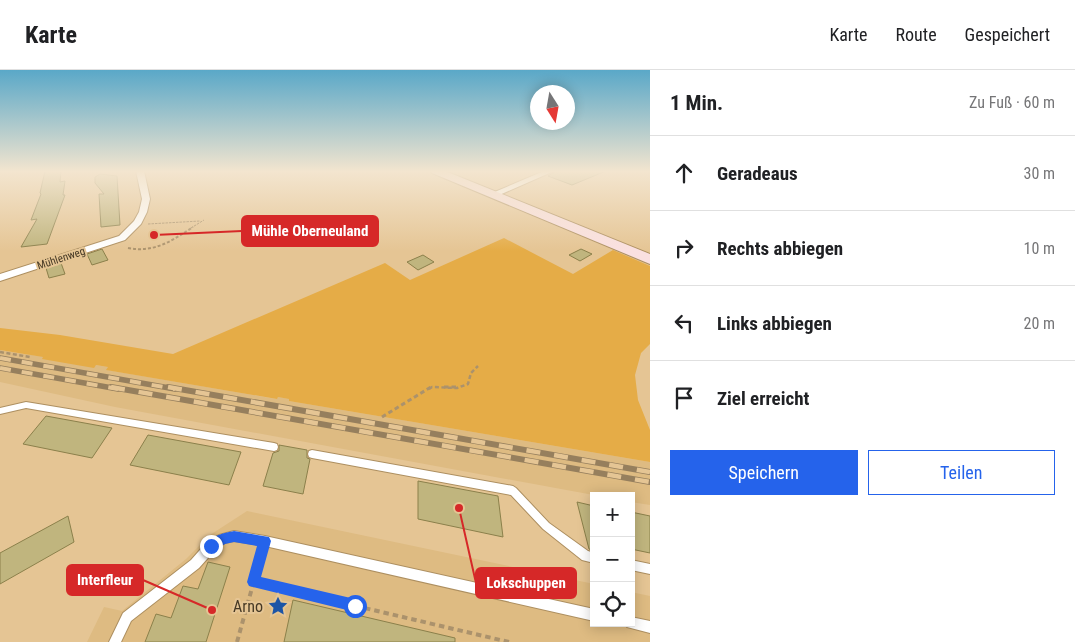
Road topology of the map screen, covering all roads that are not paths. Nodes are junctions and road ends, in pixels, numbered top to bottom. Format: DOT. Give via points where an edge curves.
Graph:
graph roads {
  1 [pos="146,198"];
  2 [pos="503,198"];
  3 [pos="650,259"];
  4 [pos="0,278"];
  5 [pos="0,411"];
  6 [pos="274,448"];
  7 [pos="312,454"];
  8 [pos="590,557"];
  9 [pos="635,566"];
  10 [pos="650,569"];
  11 [pos="590,614"];
  12 [pos="635,624"];
  13 [pos="650,627"];
  14 [pos="115,642"];
  1 -- 4 [label="street, Mühlenweg" via="138,222 125,243"];
  2 -- 3 [label="main road"];
  5 -- 6 [label="lane" via="26,405"];
  7 -- 8 [label="lane" via="513,491 546,526"];
  9 -- 10 [label="lane"];
  11 -- 14 [label="lane" via="234,536 211,546 195,564 127,617"];
  12 -- 13 [label="lane"];
}
